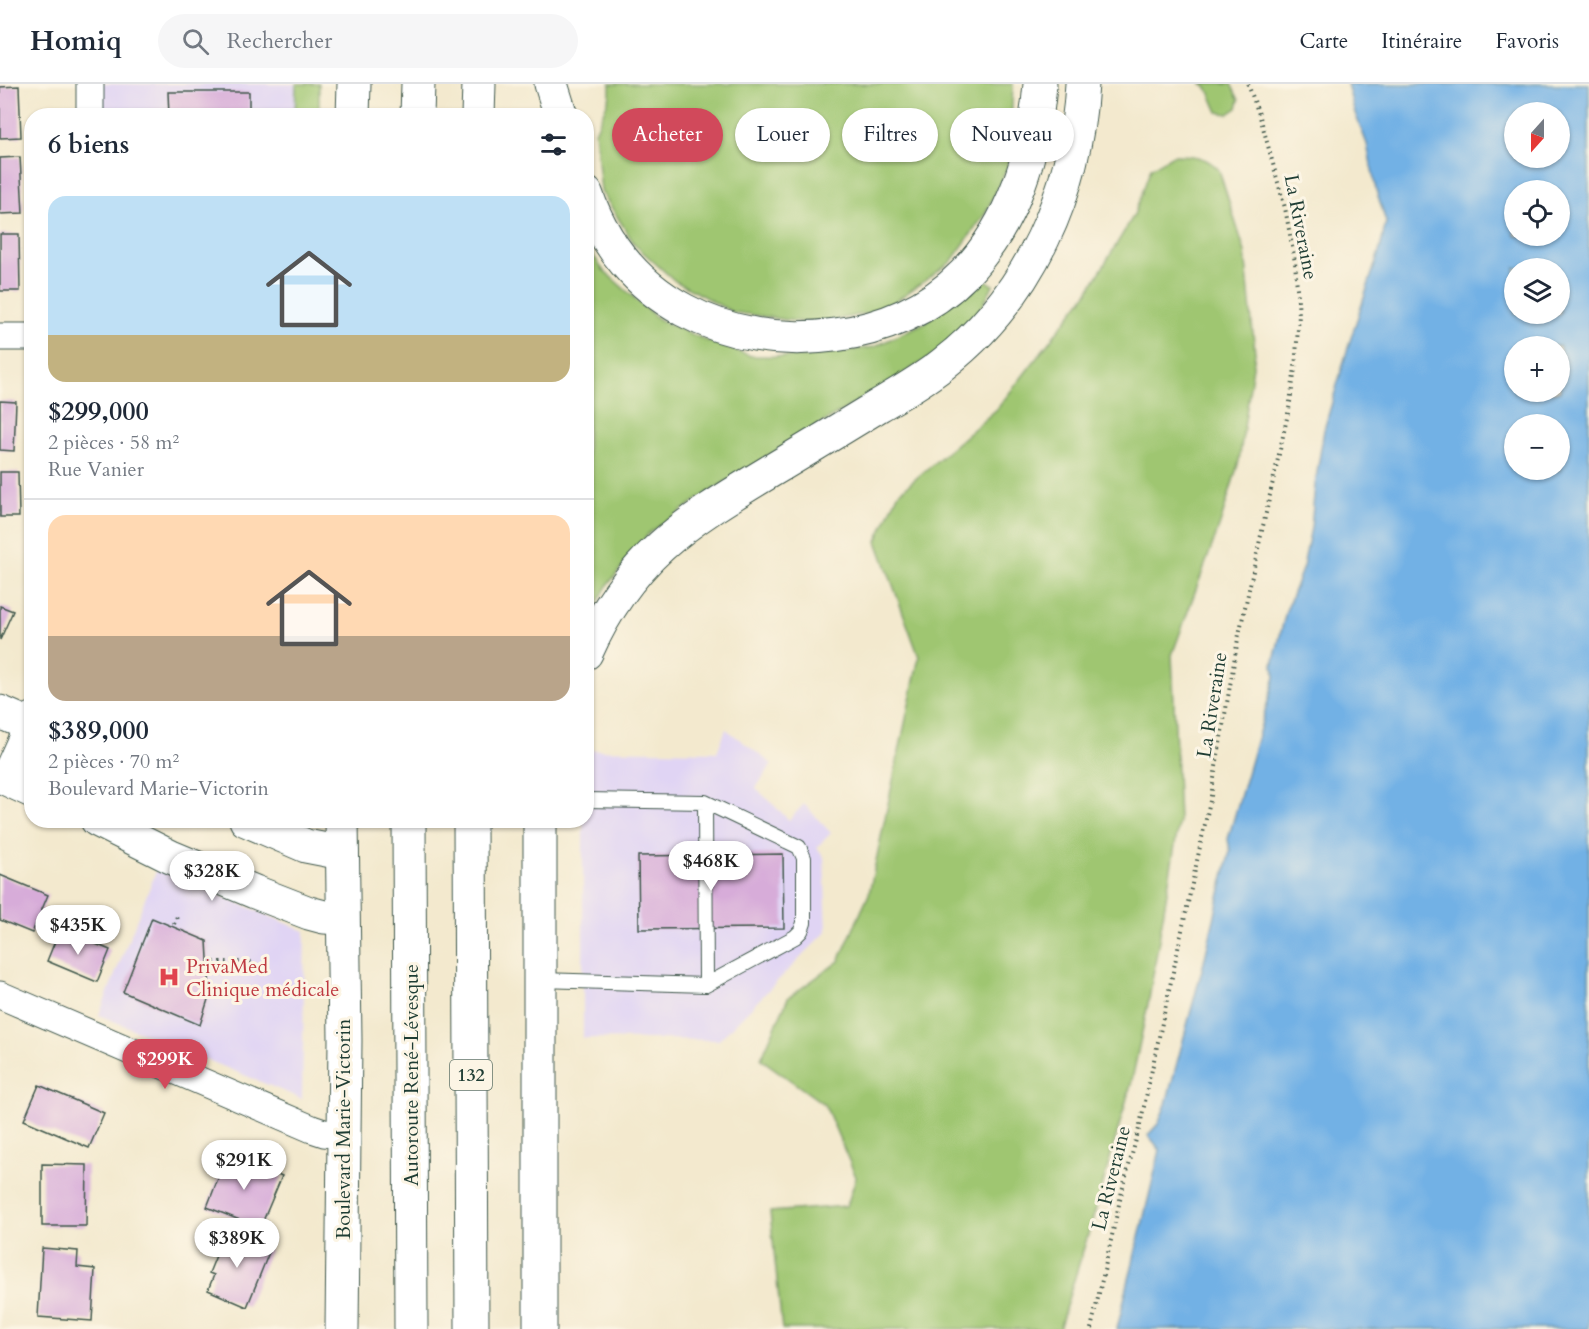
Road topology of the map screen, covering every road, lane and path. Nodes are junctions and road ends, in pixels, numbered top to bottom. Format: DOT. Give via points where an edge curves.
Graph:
graph roads {
  1 [pos="90,84"];
  2 [pos="354,84"];
  3 [pos="418,84"];
  4 [pos="479,84"];
  5 [pos="543,84"];
  6 [pos="551,84"];
  7 [pos="1040,84"];
  8 [pos="1082,84"];
  9 [pos="1248,84"];
  10 [pos="90,108"];
  11 [pos="353,108"];
  12 [pos="417,108"];
  13 [pos="478,108"];
  14 [pos="542,108"];
  15 [pos="558,108"];
  16 [pos="594,210"];
  17 [pos="0,337"];
  18 [pos="24,337"];
  19 [pos="594,636"];
  20 [pos="23,720"];
  21 [pos="12,782"];
  22 [pos="594,800"];
  23 [pos="705,802"];
  24 [pos="114,828"];
  25 [pos="264,828"];
  26 [pos="342,828"];
  27 [pos="409,828"];
  28 [pos="470,828"];
  29 [pos="540,828"];
  30 [pos="342,853"];
  31 [pos="178,914"];
  32 [pos="342,918"];
  33 [pos="174,924"];
  34 [pos="208,962"];
  35 [pos="253,962"];
  36 [pos="541,980"];
  37 [pos="706,985"];
  38 [pos="0,995"];
  39 [pos="343,1135"];
  40 [pos="342,1329"];
  41 [pos="411,1329"];
  42 [pos="472,1329"];
  43 [pos="540,1329"];
  44 [pos="1091,1329"];
  1 -- 10 [label="street"];
  2 -- 11 [label="main road"];
  3 -- 12 [label="main road"];
  4 -- 13 [label="main road"];
  5 -- 14 [label="main road"];
  6 -- 15 [label="main road"];
  7 -- 16 [label="main road" via="1036,121 1020,182 985,249 963,275 932,300 896,319 856,332 815,338 773,338 739,332 696,316 657,292 627,266"];
  8 -- 19 [label="main road" via="1072,159 1056,209 1027,268 995,315 926,377 721,500 672,536 621,589"];
  9 -- 44 [label="path, La Riveraine" via="1285,208 1298,291 1298,340 1289,409 1238,639 1211,796"];
  17 -- 18 [label="street"];
  20 -- 21 [label="street"];
  22 -- 23 [label="lane"];
  23 -- 37 [label="lane"];
  23 -- 37 [label="lane" via="799,847 804,858 801,931"];
  24 -- 32 [label="main road" via="265,897 309,913"];
  25 -- 30 [label="main road" via="306,846"];
  26 -- 30 [label="main road, Boulevard Marie-Victorin"];
  27 -- 41 [label="main road, Autoroute René-Lévesque"];
  28 -- 42 [label="main road, 132"];
  29 -- 36 [label="main road"];
  30 -- 32 [label="main road, Boulevard Marie-Victorin"];
  31 -- 33 [label="path"];
  32 -- 39 [label="main road, Boulevard Marie-Victorin"];
  34 -- 35 [label="path"];
  36 -- 37 [label="lane"];
  36 -- 43 [label="main road"];
  38 -- 39 [label="street" via="312,1129"];
  39 -- 40 [label="main road, Boulevard Marie-Victorin"];
}
